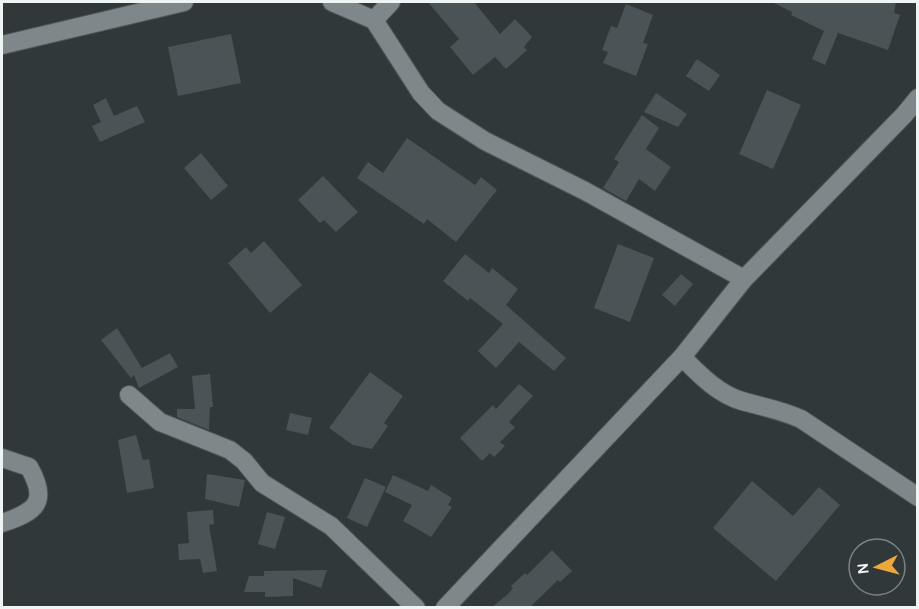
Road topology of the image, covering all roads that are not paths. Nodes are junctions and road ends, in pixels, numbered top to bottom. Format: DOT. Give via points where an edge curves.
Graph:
graph roads {
  1 [pos="184,2"];
  2 [pos="332,2"];
  3 [pos="391,2"];
  4 [pos="374,20"];
  5 [pos="2,45"];
  6 [pos="918,98"];
  7 [pos="911,120"];
  8 [pos="744,279"];
  9 [pos="682,357"];
  10 [pos="129,395"];
  11 [pos="2,458"];
  12 [pos="918,497"];
  13 [pos="2,523"];
  14 [pos="416,608"];
  15 [pos="445,608"];
  1 -- 5 [label="street"];
  2 -- 4 [label="street"];
  3 -- 4 [label="street"];
  4 -- 8 [label="street" via="421,93 438,111 485,141"];
  6 -- 7 [label="street"];
  7 -- 8 [label="street"];
  8 -- 9 [label="street"];
  9 -- 12 [label="street" via="721,392 801,419"];
  9 -- 15 [label="street"];
  10 -- 14 [label="street" via="160,422 230,450 262,483 331,526"];
  11 -- 13 [label="street" via="29,467 39,485 36,504 26,515"];
}
